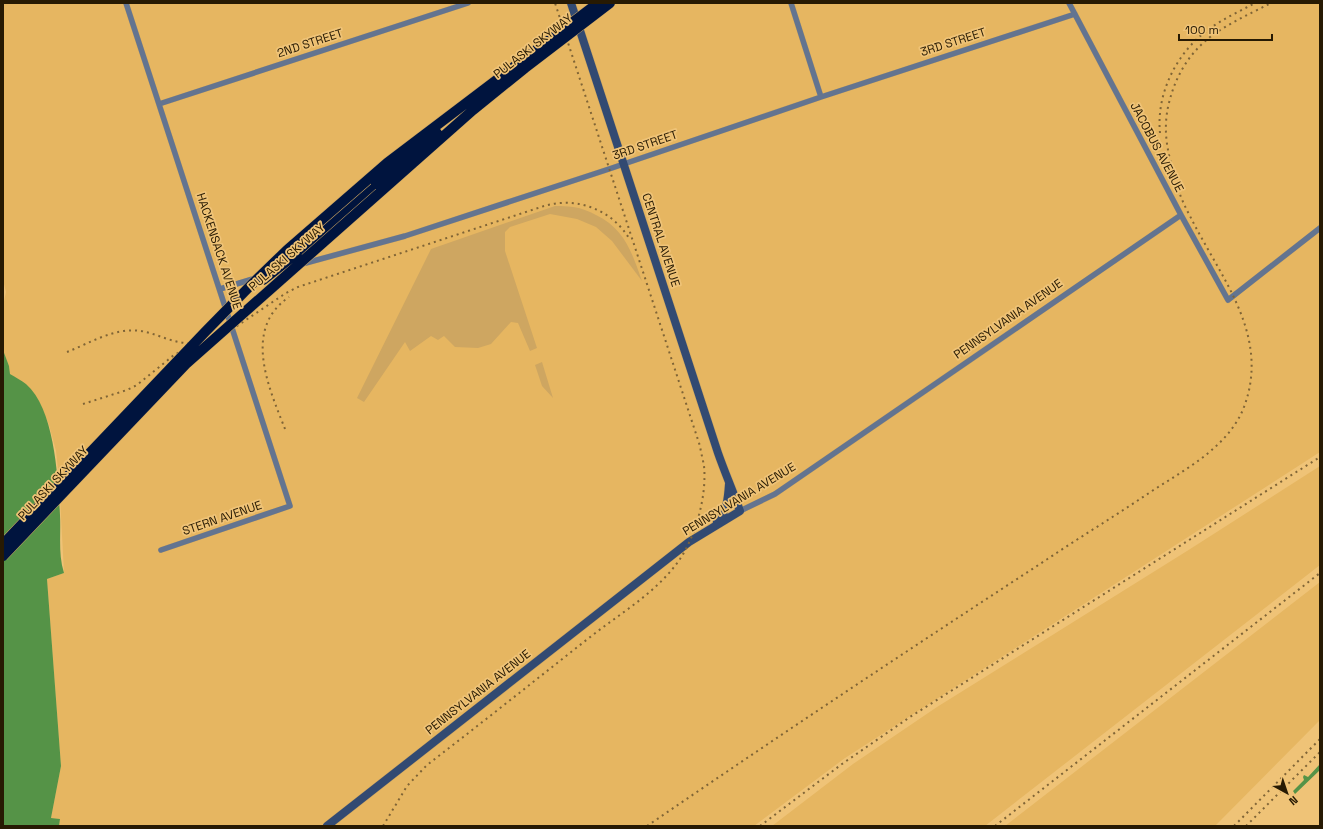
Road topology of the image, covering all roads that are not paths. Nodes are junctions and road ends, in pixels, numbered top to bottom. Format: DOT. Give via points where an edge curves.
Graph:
graph roads {
  1 [pos="126,3"];
  2 [pos="468,3"];
  3 [pos="571,3"];
  4 [pos="598,3"];
  5 [pos="604,3"];
  6 [pos="610,3"];
  7 [pos="791,3"];
  8 [pos="1069,3"];
  9 [pos="1075,14"];
  10 [pos="821,97"];
  11 [pos="159,104"];
  12 [pos="624,164"];
  13 [pos="1181,214"];
  14 [pos="1320,228"];
  15 [pos="297,253"];
  16 [pos="220,289"];
  17 [pos="206,331"];
  18 [pos="222,331"];
  19 [pos="729,484"];
  20 [pos="290,506"];
  21 [pos="740,511"];
  22 [pos="712,527"];
  23 [pos="3,544"];
  24 [pos="161,550"];
  25 [pos="3,556"];
  26 [pos="327,826"];
  1 -- 11 [label="street, HACKENSACK AVENUE"];
  2 -- 11 [label="street, 2ND STREET"];
  3 -- 12 [label="main road, CENTRAL AVENUE"];
  4 -- 17 [label="highway, PULASKI SKYWAY, bridge" via="377,172 287,250"];
  5 -- 15 [label="highway, bridge" via="467,109"];
  6 -- 18 [label="highway, PULASKI SKYWAY, bridge" via="484,100"];
  7 -- 10 [label="street"];
  8 -- 9 [label="street, JACOBUS AVENUE"];
  9 -- 10 [label="street, 3RD STREET"];
  9 -- 13 [label="street, JACOBUS AVENUE"];
  10 -- 12 [label="street, 3RD STREET"];
  11 -- 16 [label="street, HACKENSACK AVENUE"];
  12 -- 16 [label="street, 3RD STREET" via="405,236"];
  12 -- 19 [label="main road, CENTRAL AVENUE"];
  13 -- 14 [label="street, JACOBUS AVENUE" via="1228,300"];
  13 -- 21 [label="street, PENNSYLVANIA AVENUE" via="775,494"];
  15 -- 17 [label="highway, bridge"];
  15 -- 18 [label="highway, bridge" via="247,302"];
  16 -- 20 [label="street, HACKENSACK AVENUE"];
  17 -- 23 [label="highway, PULASKI SKYWAY, bridge"];
  18 -- 25 [label="highway, PULASKI SKYWAY, bridge" via="181,368"];
  19 -- 21 [label="main road, CENTRAL AVENUE"];
  19 -- 22 [label="main road, CENTRAL AVENUE" via="725,510"];
  20 -- 24 [label="street, STERN AVENUE"];
  21 -- 22 [label="main road, PENNSYLVANIA AVENUE"];
  22 -- 26 [label="main road, PENNSYLVANIA AVENUE" via="689,542"];
}
